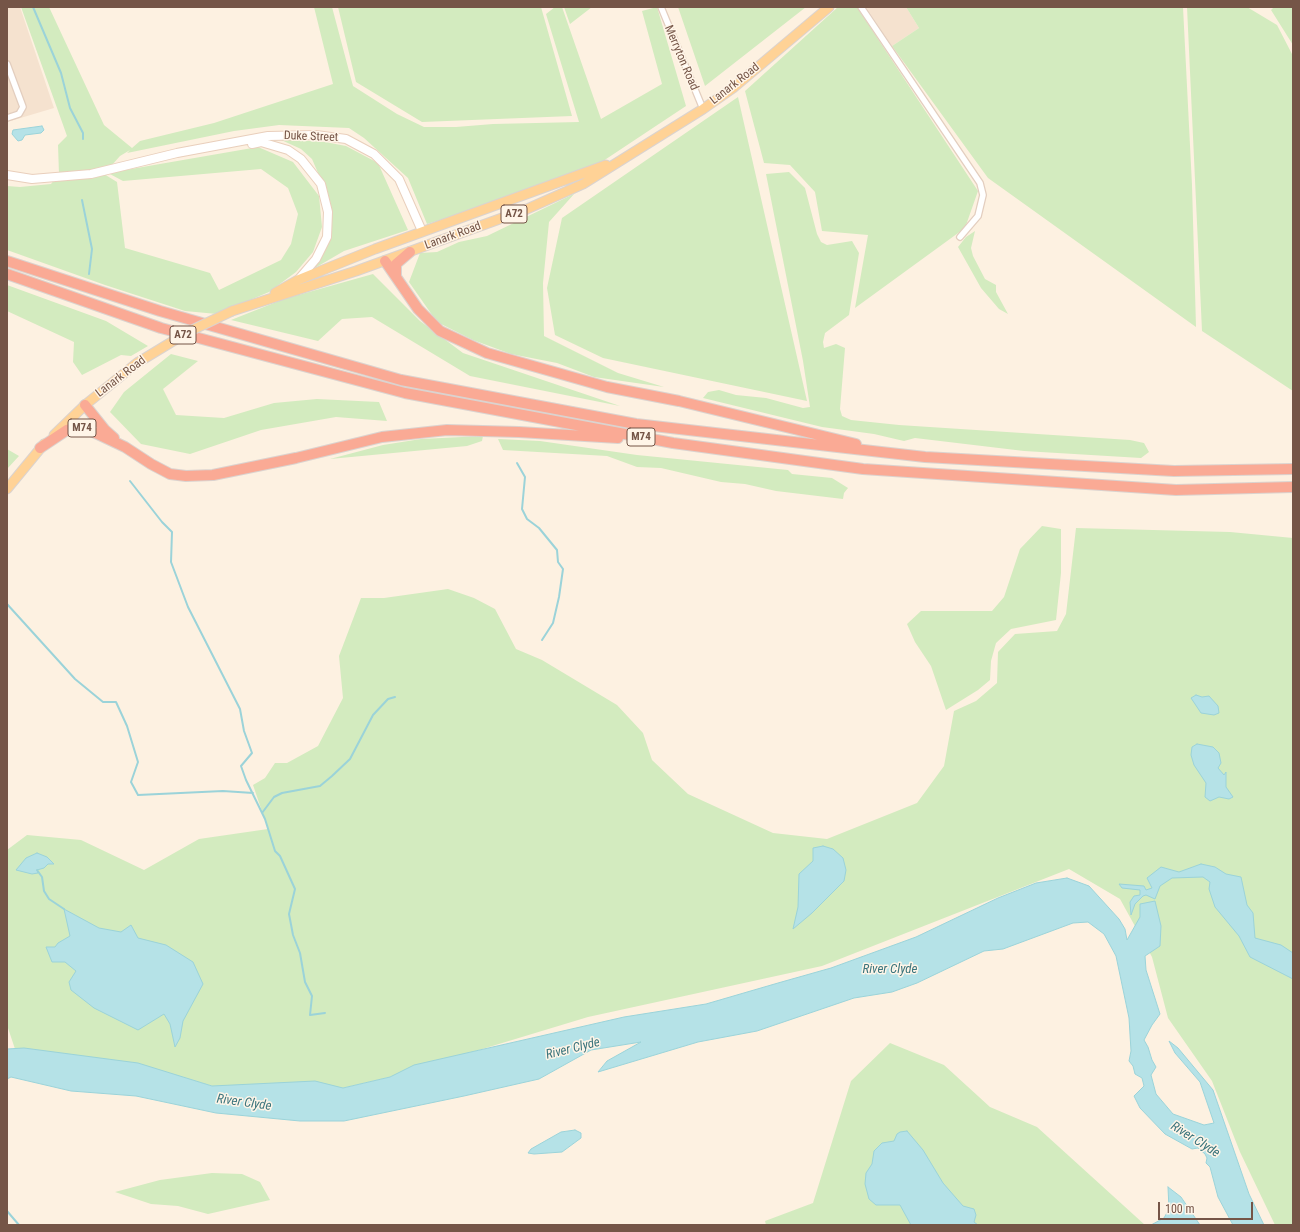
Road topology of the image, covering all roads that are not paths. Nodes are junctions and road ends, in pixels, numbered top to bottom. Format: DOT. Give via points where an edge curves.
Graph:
graph roads {
  1 [pos="661,7"];
  2 [pos="829,7"];
  3 [pos="861,7"];
  4 [pos="7,64"];
  5 [pos="703,109"];
  6 [pos="7,118"];
  7 [pos="636,152"];
  8 [pos="177,153"];
  9 [pos="7,175"];
  10 [pos="422,231"];
  11 [pos="960,237"];
  12 [pos="420,248"];
  13 [pos="410,252"];
  14 [pos="7,261"];
  15 [pos="385,261"];
  16 [pos="7,274"];
  17 [pos="311,275"];
  18 [pos="396,277"];
  19 [pos="298,280"];
  20 [pos="262,300"];
  21 [pos="85,405"];
  22 [pos="660,441"];
  23 [pos="125,447"];
  24 [pos="40,448"];
  25 [pos="899,455"];
  26 [pos="1293,469"];
  27 [pos="1293,487"];
  28 [pos="7,489"];
  1 -- 5 [label="street, Merryton Road"];
  2 -- 5 [label="main road, Lanark Road / A72"];
  3 -- 11 [label="street" via="980,183 983,195 978,216"];
  4 -- 6 [label="street" via="23,107 19,114"];
  5 -- 7 [label="main road, Lanark Road / A72"];
  7 -- 10 [label="main road, Lanark Road / A72" via="582,175"];
  7 -- 12 [label="main road, Lanark Road / A72" via="583,184 527,209"];
  8 -- 9 [label="street, Duke Street" via="92,174 32,179"];
  8 -- 10 [label="street, Duke Street" via="268,136 316,135 346,138 374,154 399,179"];
  8 -- 19 [label="street, Duke Street" via="261,142 288,150 301,159 321,184 328,212 327,237 316,259"];
  10 -- 12 [label="main road"];
  10 -- 17 [label="main road, Lanark Road / A72"];
  12 -- 13 [label="main road, Lanark Road / A72"];
  13 -- 15 [label="main road, Lanark Road / A72"];
  13 -- 18 [label="highway" via="396,264"];
  14 -- 25 [label="highway, M74" via="160,311 401,380 636,424"];
  15 -- 17 [label="main road, A72" via="376,254"];
  15 -- 18 [label="highway, M74"];
  15 -- 20 [label="main road, Lanark Road / A72"];
  16 -- 22 [label="highway, M74" via="161,328 405,393"];
  17 -- 19 [label="main road, Lanark Road / A72"];
  18 -- 25 [label="highway, M74" via="418,309 440,331 487,353 607,387 679,401"];
  19 -- 20 [label="main road, Lanark Road / A72"];
  20 -- 21 [label="main road, Lanark Road / A72, bridge" via="188,332 137,363"];
  21 -- 23 [label="highway, M74" via="105,430"];
  21 -- 24 [label="main road, Lanark Road / A72"];
  22 -- 23 [label="highway, M74" via="447,430 382,437 288,460 213,474 186,476 170,474"];
  22 -- 27 [label="highway, M74" via="863,468 1176,490"];
  23 -- 24 [label="highway, M74" via="85,428 76,428 57,436"];
  24 -- 28 [label="main road, Lanark Road / A72"];
  25 -- 26 [label="highway, M74" via="1174,472"];
}
